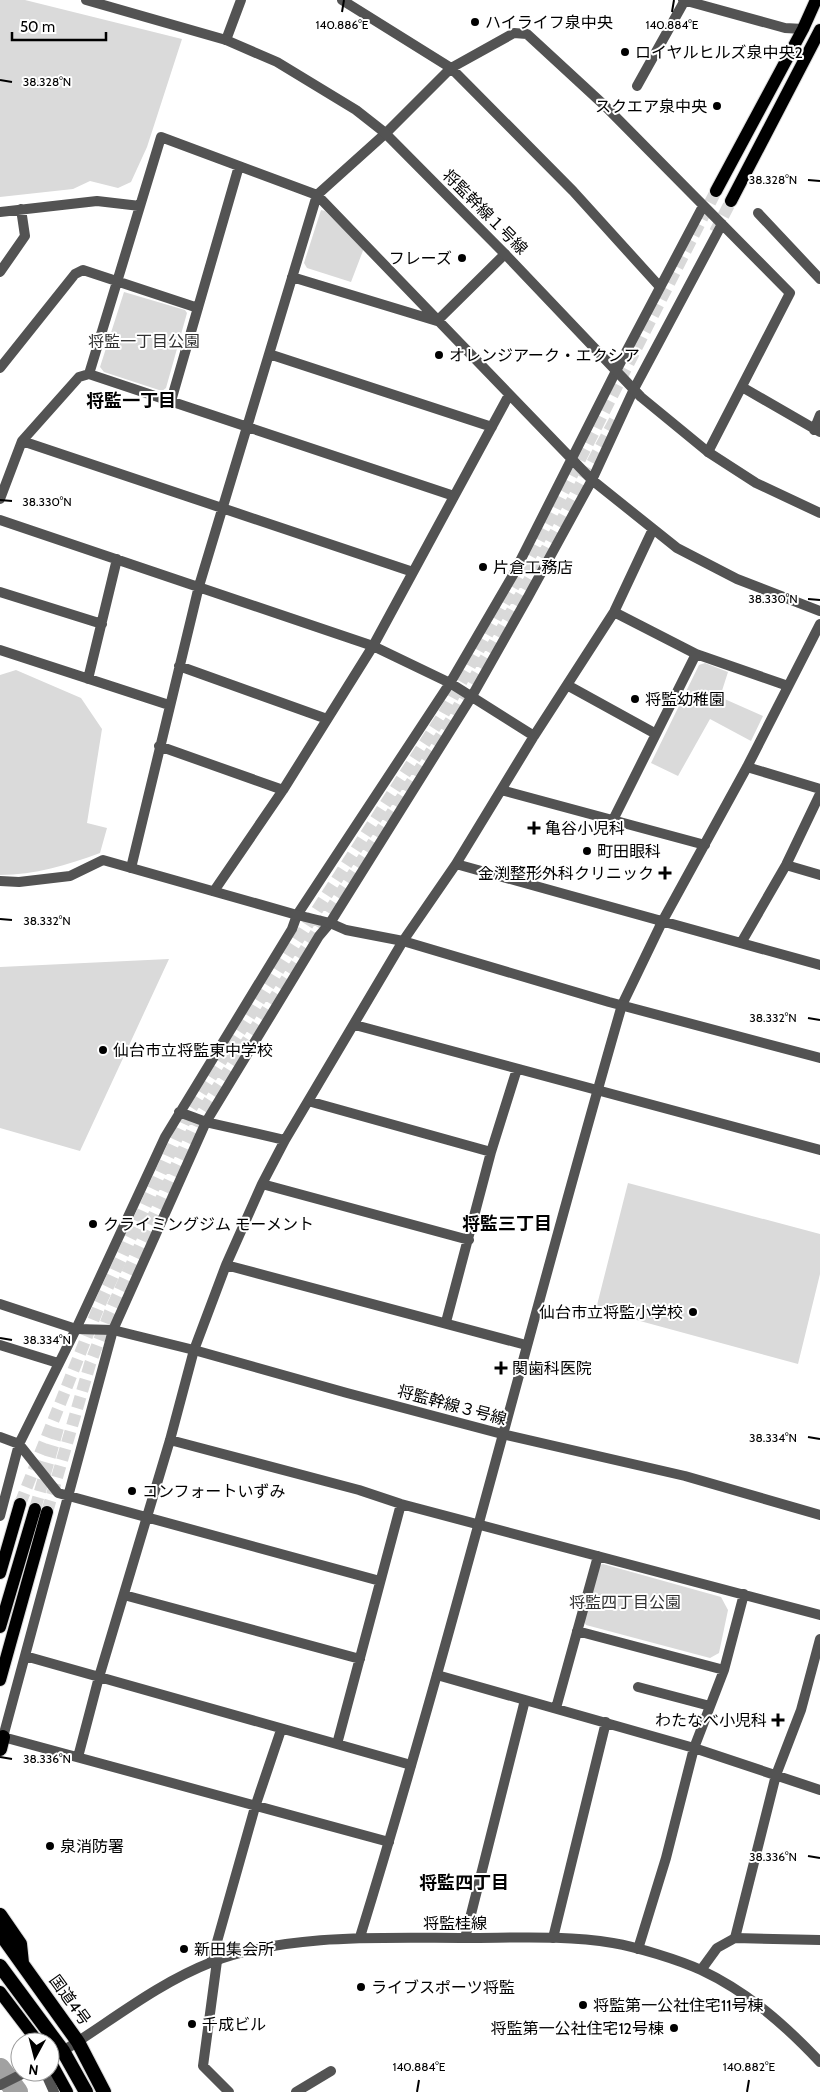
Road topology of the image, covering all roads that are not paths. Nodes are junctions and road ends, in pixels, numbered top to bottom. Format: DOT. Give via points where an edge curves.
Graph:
graph roads {
  1 [pos="86,0"];
  2 [pos="241,0"];
  3 [pos="342,0"];
  4 [pos="684,0"];
  5 [pos="816,0"];
  6 [pos="803,29"];
  7 [pos="820,30"];
  8 [pos="226,40"];
  9 [pos="451,68"];
  10 [pos="637,86"];
  11 [pos="386,134"];
  12 [pos="239,166"];
  13 [pos="716,191"];
  14 [pos="316,195"];
  15 [pos="731,202"];
  16 [pos="140,206"];
  17 [pos="703,206"];
  18 [pos="21,210"];
  19 [pos="0,212"];
  20 [pos="758,213"];
  21 [pos="722,224"];
  22 [pos="505,254"];
  23 [pos="0,272"];
  24 [pos="292,277"];
  25 [pos="820,279"];
  26 [pos="117,281"];
  27 [pos="660,287"];
  28 [pos="198,308"];
  29 [pos="437,321"];
  30 [pos="269,354"];
  31 [pos="0,368"];
  32 [pos="616,371"];
  33 [pos="89,374"];
  34 [pos="742,387"];
  35 [pos="634,390"];
  36 [pos="509,395"];
  37 [pos="171,401"];
  38 [pos="820,415"];
  39 [pos="247,427"];
  40 [pos="492,427"];
  41 [pos="817,431"];
  42 [pos="22,440"];
  43 [pos="708,452"];
  44 [pos="572,461"];
  45 [pos="592,480"];
  46 [pos="454,496"];
  47 [pos="0,499"];
  48 [pos="222,507"];
  49 [pos="820,513"];
  50 [pos="0,520"];
  51 [pos="653,529"];
  52 [pos="117,559"];
  53 [pos="414,572"];
  54 [pos="199,586"];
  55 [pos="0,592"];
  56 [pos="820,611"];
  57 [pos="614,612"];
  58 [pos="102,624"];
  59 [pos="820,624"];
  60 [pos="373,646"];
  61 [pos="0,650"];
  62 [pos="696,654"];
  63 [pos="179,666"];
  64 [pos="88,679"];
  65 [pos="450,683"];
  66 [pos="567,685"];
  67 [pos="788,686"];
  68 [pos="472,696"];
  69 [pos="169,705"];
  70 [pos="327,719"];
  71 [pos="656,734"];
  72 [pos="534,736"];
  73 [pos="159,746"];
  74 [pos="747,768"];
  75 [pos="820,789"];
  76 [pos="282,790"];
  77 [pos="502,790"];
  78 [pos="820,794"];
  79 [pos="613,820"];
  80 [pos="705,845"];
  81 [pos="456,864"];
  82 [pos="786,865"];
  83 [pos="131,868"];
  84 [pos="820,875"];
  85 [pos="0,881"];
  86 [pos="214,891"];
  87 [pos="298,915"];
  88 [pos="662,922"];
  89 [pos="330,923"];
  90 [pos="403,941"];
  91 [pos="741,943"];
  92 [pos="820,965"];
  93 [pos="622,1005"];
  94 [pos="355,1025"];
  95 [pos="820,1058"];
  96 [pos="516,1069"];
  97 [pos="597,1092"];
  98 [pos="308,1102"];
  99 [pos="179,1112"];
  100 [pos="206,1122"];
  101 [pos="285,1140"];
  102 [pos="820,1150"];
  103 [pos="491,1152"];
  104 [pos="262,1184"];
  105 [pos="468,1240"];
  106 [pos="226,1265"];
  107 [pos="0,1304"];
  108 [pos="446,1322"];
  109 [pos="76,1329"];
  110 [pos="113,1330"];
  111 [pos="0,1345"];
  112 [pos="526,1345"];
  113 [pos="194,1350"];
  114 [pos="58,1363"];
  115 [pos="502,1434"];
  116 [pos="0,1437"];
  117 [pos="170,1440"];
  118 [pos="19,1444"];
  119 [pos="69,1496"];
  120 [pos="20,1504"];
  121 [pos="401,1504"];
  122 [pos="0,1516"];
  123 [pos="820,1516"];
  124 [pos="147,1517"];
  125 [pos="478,1523"];
  126 [pos="598,1556"];
  127 [pos="0,1573"];
  128 [pos="380,1581"];
  129 [pos="744,1594"];
  130 [pos="124,1595"];
  131 [pos="820,1614"];
  132 [pos="0,1626"];
  133 [pos="577,1631"];
  134 [pos="820,1639"];
  135 [pos="26,1656"];
  136 [pos="360,1659"];
  137 [pos="724,1670"];
  138 [pos="437,1675"];
  139 [pos="99,1677"];
  140 [pos="0,1680"];
  141 [pos="638,1687"];
  142 [pos="525,1700"];
  143 [pos="710,1706"];
  144 [pos="556,1708"];
  145 [pos="606,1722"];
  146 [pos="281,1730"];
  147 [pos="2,1743"];
  148 [pos="337,1744"];
  149 [pos="694,1748"];
  150 [pos="78,1757"];
  151 [pos="411,1765"];
  152 [pos="776,1775"];
  153 [pos="820,1790"];
  154 [pos="255,1807"];
  155 [pos="389,1842"];
  156 [pos="0,1915"];
  157 [pos="0,1933"];
  158 [pos="360,1937"];
  159 [pos="465,1938"];
  160 [pos="554,1938"];
  161 [pos="735,1938"];
  162 [pos="820,1940"];
  163 [pos="638,1949"];
  164 [pos="214,1962"];
  165 [pos="22,1965"];
  166 [pos="2,1970"];
  167 [pos="701,1970"];
  168 [pos="0,1992"];
  169 [pos="30,2032"];
  170 [pos="78,2042"];
  171 [pos="63,2051"];
  172 [pos="60,2053"];
  173 [pos="820,2062"];
  174 [pos="331,2071"];
  175 [pos="60,2080"];
  176 [pos="66,2092"];
  177 [pos="86,2092"];
  178 [pos="104,2092"];
  179 [pos="229,2092"];
  180 [pos="296,2092"];
  1 -- 8 [label="street, 将監幹線１号線"];
  2 -- 8 [label="street"];
  3 -- 9 [label="street"];
  4 -- 6 [label="street" via="785,28"];
  4 -- 10 [label="street"];
  5 -- 6 [label="main road"];
  6 -- 7 [label="street"];
  6 -- 13 [label="main road"];
  7 -- 15 [label="main road"];
  8 -- 11 [label="street, 将監幹線１号線" via="277,62 356,110"];
  9 -- 11 [label="street"];
  9 -- 17 [label="street" via="514,33 526,34 604,105"];
  9 -- 27 [label="street" via="573,191"];
  11 -- 14 [label="street"];
  11 -- 22 [label="street, 将監幹線１号線"];
  12 -- 14 [label="street"];
  12 -- 16 [label="street" via="161,137"];
  12 -- 28 [label="street"];
  14 -- 24 [label="street"];
  14 -- 29 [label="street"];
  16 -- 18 [label="street" via="97,201"];
  16 -- 26 [label="street"];
  17 -- 21 [label="street"];
  17 -- 27 [label="street"];
  18 -- 19 [label="street"];
  18 -- 23 [label="street" via="25,236"];
  20 -- 25 [label="street"];
  21 -- 34 [label="street" via="790,292"];
  21 -- 35 [label="street"];
  22 -- 29 [label="street"];
  22 -- 32 [label="street, 将監幹線１号線"];
  24 -- 29 [label="street"];
  24 -- 30 [label="street"];
  26 -- 28 [label="street"];
  26 -- 31 [label="street" via="84,270 75,274"];
  26 -- 33 [label="street"];
  27 -- 32 [label="street"];
  28 -- 37 [label="street"];
  29 -- 36 [label="street"];
  30 -- 39 [label="street"];
  30 -- 40 [label="street"];
  32 -- 35 [label="street, 将監幹線１号線"];
  32 -- 44 [label="street"];
  33 -- 37 [label="street"];
  33 -- 42 [label="street" via="80,377"];
  34 -- 41 [label="street"];
  34 -- 43 [label="street"];
  35 -- 43 [label="street, 将監幹線１号線"];
  35 -- 45 [label="street"];
  36 -- 40 [label="street"];
  36 -- 44 [label="street"];
  37 -- 39 [label="street"];
  38 -- 41 [label="street"];
  39 -- 46 [label="street"];
  39 -- 48 [label="street"];
  40 -- 46 [label="street"];
  42 -- 47 [label="street"];
  42 -- 48 [label="street"];
  43 -- 49 [label="street, 将監幹線１号線" via="756,484"];
  44 -- 45 [label="street"];
  44 -- 65 [label="street" via="513,575"];
  45 -- 51 [label="street"];
  45 -- 68 [label="street"];
  46 -- 53 [label="street"];
  48 -- 53 [label="street"];
  48 -- 54 [label="street"];
  50 -- 52 [label="street"];
  51 -- 56 [label="street" via="677,548 737,579"];
  51 -- 57 [label="street"];
  52 -- 54 [label="street"];
  52 -- 58 [label="street"];
  53 -- 60 [label="street"];
  54 -- 60 [label="street"];
  54 -- 63 [label="street"];
  55 -- 58 [label="street"];
  57 -- 62 [label="street"];
  57 -- 66 [label="street"];
  58 -- 64 [label="street"];
  59 -- 67 [label="street"];
  60 -- 65 [label="street"];
  60 -- 70 [label="street"];
  61 -- 64 [label="street"];
  62 -- 67 [label="street"];
  62 -- 71 [label="street"];
  63 -- 69 [label="street"];
  63 -- 70 [label="street"];
  64 -- 69 [label="street"];
  65 -- 68 [label="street"];
  65 -- 87 [label="street"];
  66 -- 71 [label="street"];
  66 -- 72 [label="street"];
  67 -- 74 [label="street"];
  68 -- 72 [label="street"];
  68 -- 89 [label="street"];
  69 -- 73 [label="street"];
  70 -- 76 [label="street"];
  71 -- 79 [label="street"];
  72 -- 77 [label="street"];
  73 -- 76 [label="street"];
  73 -- 83 [label="street"];
  74 -- 75 [label="street"];
  74 -- 80 [label="street"];
  76 -- 86 [label="street"];
  77 -- 79 [label="street"];
  77 -- 81 [label="street"];
  78 -- 82 [label="street"];
  79 -- 80 [label="street"];
  80 -- 88 [label="street"];
  81 -- 88 [label="street"];
  81 -- 90 [label="street"];
  82 -- 84 [label="street"];
  82 -- 91 [label="street"];
  83 -- 85 [label="street" via="103,860 70,876"];
  83 -- 86 [label="street"];
  86 -- 87 [label="street"];
  87 -- 89 [label="street"];
  87 -- 99 [label="street"];
  88 -- 91 [label="street"];
  88 -- 93 [label="street"];
  89 -- 90 [label="street" via="346,930"];
  89 -- 100 [label="street"];
  90 -- 93 [label="street"];
  90 -- 94 [label="street"];
  91 -- 92 [label="street"];
  93 -- 95 [label="street"];
  93 -- 97 [label="street"];
  94 -- 96 [label="street"];
  94 -- 98 [label="street"];
  96 -- 97 [label="street"];
  96 -- 103 [label="street"];
  97 -- 102 [label="street"];
  97 -- 112 [label="street"];
  98 -- 101 [label="street"];
  98 -- 103 [label="street"];
  99 -- 100 [label="street"];
  99 -- 109 [label="street" via="140,1188"];
  100 -- 101 [label="street"];
  100 -- 110 [label="street"];
  101 -- 104 [label="street"];
  103 -- 105 [label="street"];
  104 -- 105 [label="street"];
  104 -- 106 [label="street"];
  105 -- 108 [label="street"];
  106 -- 108 [label="street"];
  106 -- 113 [label="street"];
  107 -- 109 [label="street, 将監幹線３号線"];
  108 -- 112 [label="street"];
  109 -- 110 [label="street, 将監幹線３号線"];
  109 -- 114 [label="street"];
  110 -- 113 [label="street, 将監幹線３号線"];
  110 -- 119 [label="street"];
  111 -- 114 [label="street"];
  112 -- 115 [label="street"];
  113 -- 115 [label="street, 将監幹線３号線"];
  113 -- 117 [label="street"];
  114 -- 118 [label="street"];
  115 -- 123 [label="street, 将監幹線３号線" via="685,1476"];
  115 -- 125 [label="street"];
  116 -- 118 [label="street"];
  117 -- 121 [label="street"];
  117 -- 124 [label="street"];
  118 -- 119 [label="street" via="58,1493"];
  118 -- 122 [label="street"];
  119 -- 124 [label="street"];
  119 -- 135 [label="street"];
  120 -- 127 [label="main road"];
  121 -- 125 [label="street"];
  121 -- 128 [label="street"];
  124 -- 128 [label="street"];
  124 -- 130 [label="street"];
  125 -- 126 [label="street"];
  125 -- 138 [label="street"];
  126 -- 129 [label="street"];
  126 -- 133 [label="street"];
  128 -- 136 [label="street"];
  129 -- 131 [label="street"];
  129 -- 137 [label="street"];
  130 -- 136 [label="street"];
  130 -- 139 [label="street"];
  132 -- 140 [label="main road" via="41,1510"];
  133 -- 137 [label="street"];
  133 -- 144 [label="street"];
  134 -- 152 [label="street" via="801,1710"];
  135 -- 139 [label="street"];
  135 -- 147 [label="street"];
  136 -- 148 [label="street"];
  137 -- 143 [label="street"];
  138 -- 142 [label="street"];
  138 -- 151 [label="street"];
  139 -- 146 [label="street"];
  139 -- 150 [label="street"];
  141 -- 143 [label="street"];
  142 -- 144 [label="street"];
  142 -- 159 [label="street"];
  143 -- 149 [label="street"];
  144 -- 145 [label="street"];
  145 -- 149 [label="street"];
  145 -- 160 [label="street"];
  146 -- 148 [label="street"];
  146 -- 154 [label="street"];
  147 -- 150 [label="street"];
  148 -- 151 [label="street"];
  149 -- 152 [label="street"];
  149 -- 163 [label="street" via="666,1858"];
  150 -- 154 [label="street"];
  151 -- 155 [label="street"];
  152 -- 153 [label="street"];
  152 -- 161 [label="street"];
  154 -- 155 [label="street"];
  154 -- 164 [label="street"];
  155 -- 158 [label="street"];
  156 -- 165 [label="highway" via="20,1944"];
  157 -- 165 [label="highway, 国道4号"];
  158 -- 159 [label="street, 将監桂線"];
  158 -- 164 [label="street, 将監桂線" via="284,1945 240,1953"];
  159 -- 160 [label="street, 将監桂線"];
  160 -- 163 [label="street, 将監桂線" via="613,1943"];
  161 -- 162 [label="street"];
  161 -- 167 [label="street" via="717,1948"];
  163 -- 167 [label="street, 将監桂線"];
  164 -- 170 [label="street, 将監桂線" via="157,1989"];
  164 -- 179 [label="street" via="203,2066"];
  165 -- 170 [label="highway, 国道4号"];
  166 -- 171 [label="highway"];
  167 -- 173 [label="street, 将監桂線" via="748,1997 789,2030"];
  168 -- 169 [label="main road"];
  170 -- 171 [label="street, 将監桂線"];
  170 -- 178 [label="highway, 国道4号"];
  171 -- 172 [label="street, 将監桂線"];
  171 -- 177 [label="highway"];
  174 -- 180 [label="street"];
  175 -- 176 [label="main road"];
}
